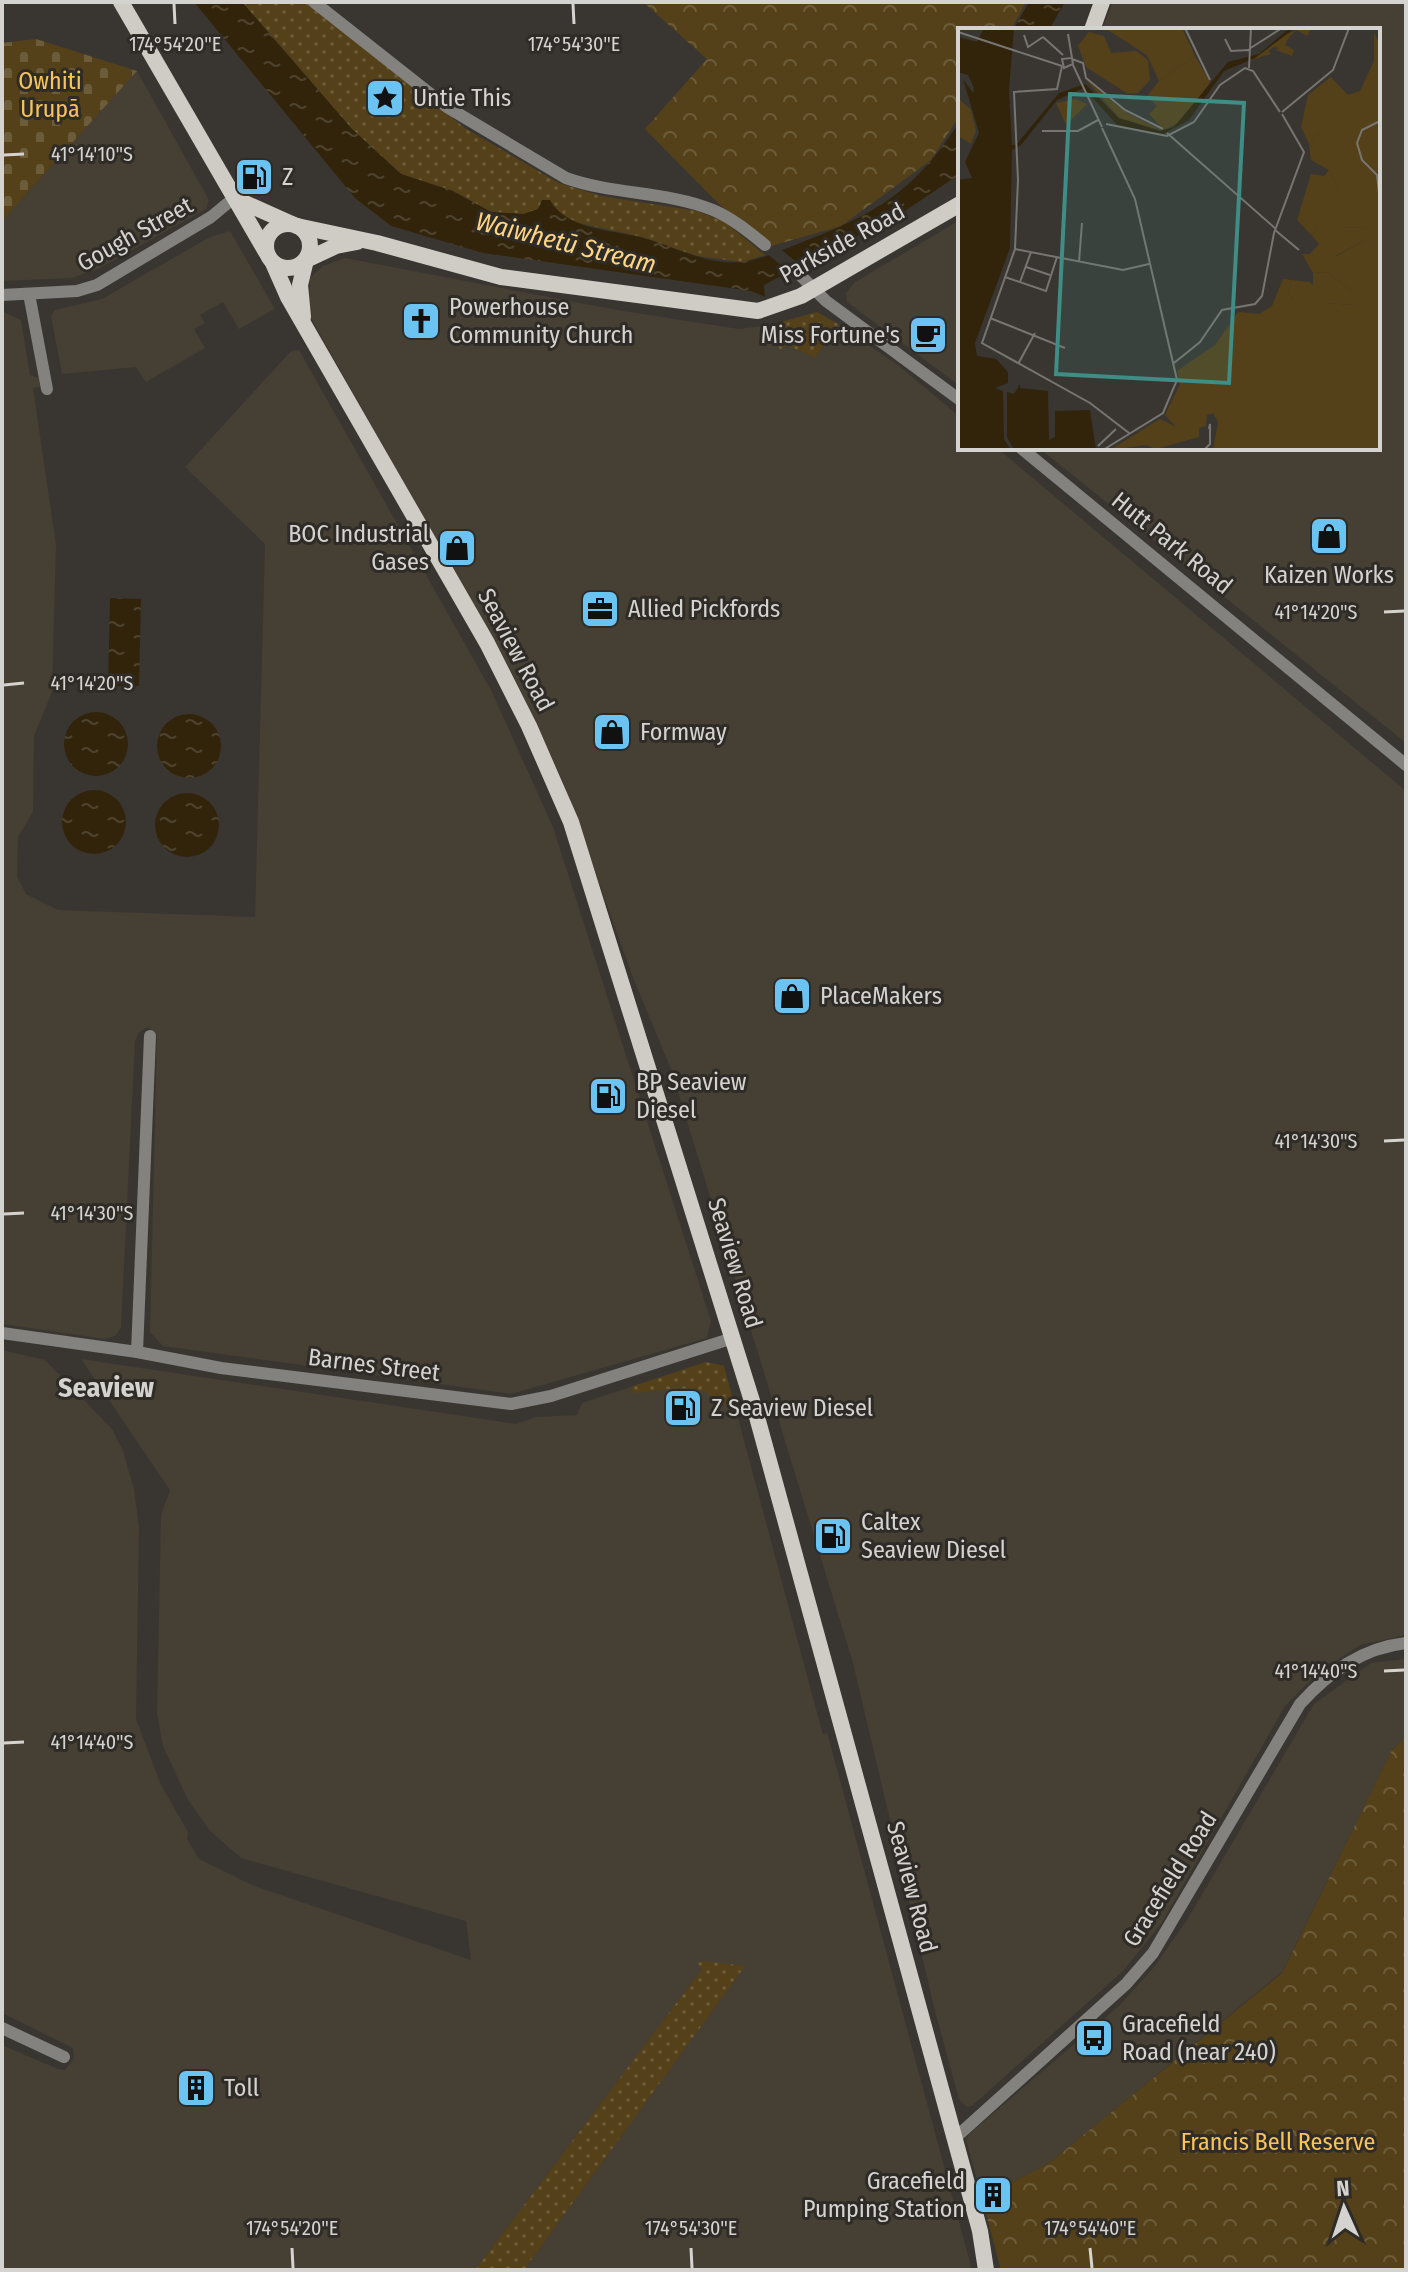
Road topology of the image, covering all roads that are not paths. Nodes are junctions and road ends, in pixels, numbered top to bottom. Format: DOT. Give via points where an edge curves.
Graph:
graph roads {
  1 [pos="121,2"];
  2 [pos="314,2"];
  3 [pos="1102,2"];
  4 [pos="1093,28"];
  5 [pos="235,198"];
  6 [pos="958,205"];
  7 [pos="294,225"];
  8 [pos="367,240"];
  9 [pos="765,245"];
  10 [pos="270,258"];
  11 [pos="306,260"];
  12 [pos="796,271"];
  13 [pos="815,288"];
  14 [pos="29,294"];
  15 [pos="2,295"];
  16 [pos="304,322"];
  17 [pos="47,389"];
  18 [pos="958,399"];
  19 [pos="1023,450"];
  20 [pos="1406,765"];
  21 [pos="150,1036"];
  22 [pos="2,1333"];
  23 [pos="733,1338"];
  24 [pos="137,1352"];
  25 [pos="1406,1643"];
  26 [pos="2,2028"];
  27 [pos="64,2057"];
  28 [pos="955,2138"];
  29 [pos="986,2270"];
  1 -- 5 [label="main road, Seaview Road"];
  2 -- 9 [label="street" via="447,107 566,178 699,205 726,216"];
  3 -- 4 [label="main road"];
  5 -- 7 [label="main road"];
  5 -- 10 [label="main road, Seaview Road"];
  5 -- 14 [label="street, Gough Street" via="97,285"];
  6 -- 13 [label="main road, Parkside Road"];
  7 -- 8 [label="main road, Parkside Road"];
  7 -- 10 [label="main road" via="279,225 269,234"];
  7 -- 11 [label="main road" via="310,242"];
  8 -- 11 [label="main road, Parkside Road"];
  8 -- 13 [label="main road, Parkside Road" via="501,277 742,311 780,305"];
  10 -- 11 [label="main road" via="288,269"];
  10 -- 16 [label="main road, Seaview Road"];
  11 -- 16 [label="main road, Seaview Road" via="300,285"];
  12 -- 13 [label="street"];
  13 -- 18 [label="street"];
  14 -- 15 [label="street, Gough Street"];
  14 -- 17 [label="street"];
  16 -- 23 [label="main road, Seaview Road" via="487,643 553,778 597,900"];
  19 -- 20 [label="street, Hutt Park Road"];
  21 -- 24 [label="street"];
  22 -- 24 [label="street, Barnes Street"];
  23 -- 24 [label="street, Barnes Street" via="511,1404 221,1368"];
  23 -- 28 [label="main road, Seaview Road"];
  25 -- 28 [label="street, Gracefield Road" via="1360,1655 1320,1682 1300,1704 1153,1953 1126,1984"];
  26 -- 27 [label="street"];
  28 -- 29 [label="main road, Seaview Road"];
}
